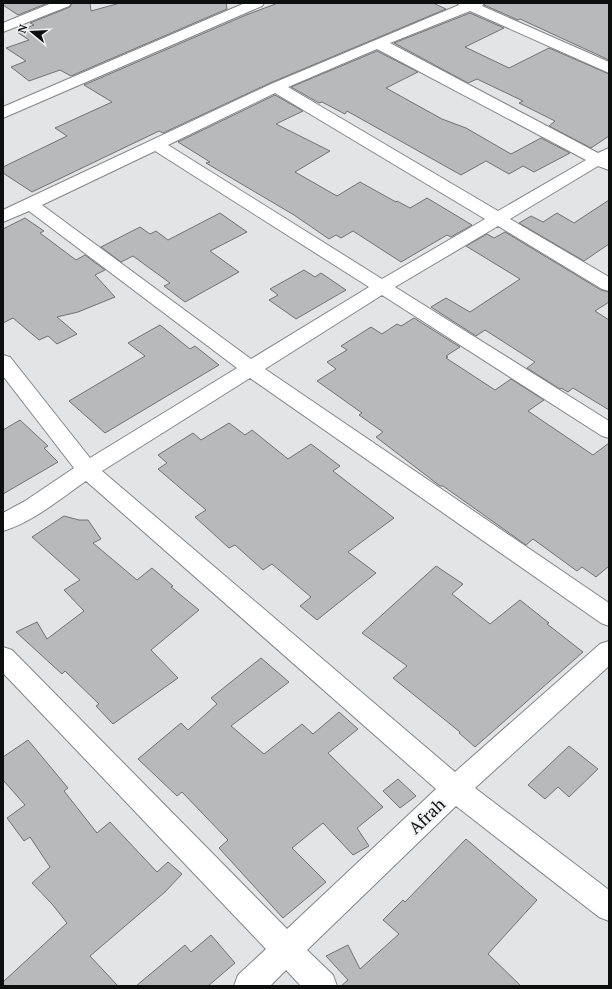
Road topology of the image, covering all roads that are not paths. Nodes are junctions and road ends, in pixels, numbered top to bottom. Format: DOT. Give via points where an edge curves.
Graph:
graph roads {
  1 [pos="64,3"];
  2 [pos="257,3"];
  3 [pos="471,4"];
  4 [pos="3,28"];
  5 [pos="378,43"];
  6 [pos="609,68"];
  7 [pos="276,87"];
  8 [pos="3,113"];
  9 [pos="156,144"];
  10 [pos="605,159"];
  11 [pos="30,204"];
  12 [pos="3,217"];
  13 [pos="499,219"];
  14 [pos="609,286"];
  15 [pos="382,287"];
  16 [pos="3,362"];
  17 [pos="250,368"];
  18 [pos="609,430"];
  19 [pos="88,470"];
  20 [pos="3,523"];
  21 [pos="609,616"];
  22 [pos="609,651"];
  23 [pos="3,657"];
  24 [pos="455,789"];
  25 [pos="609,907"];
  26 [pos="287,951"];
  27 [pos="249,986"];
  28 [pos="322,986"];
  1 -- 4 [label="street"];
  2 -- 8 [label="street"];
  3 -- 5 [label="street"];
  3 -- 6 [label="street"];
  5 -- 7 [label="street"];
  5 -- 10 [label="street"];
  7 -- 9 [label="street"];
  7 -- 13 [label="street"];
  9 -- 11 [label="street"];
  9 -- 15 [label="street"];
  10 -- 13 [label="street"];
  11 -- 12 [label="street"];
  11 -- 17 [label="street"];
  13 -- 14 [label="street"];
  13 -- 15 [label="street"];
  15 -- 17 [label="street"];
  15 -- 18 [label="street"];
  16 -- 19 [label="street"];
  17 -- 19 [label="street"];
  17 -- 21 [label="street"];
  19 -- 20 [label="street" via="33,507"];
  19 -- 24 [label="street"];
  22 -- 24 [label="street, Afrah"];
  23 -- 26 [label="street"];
  24 -- 25 [label="street"];
  24 -- 26 [label="street, Afrah"];
  26 -- 27 [label="street, Afrah"];
  26 -- 28 [label="street"];
}
